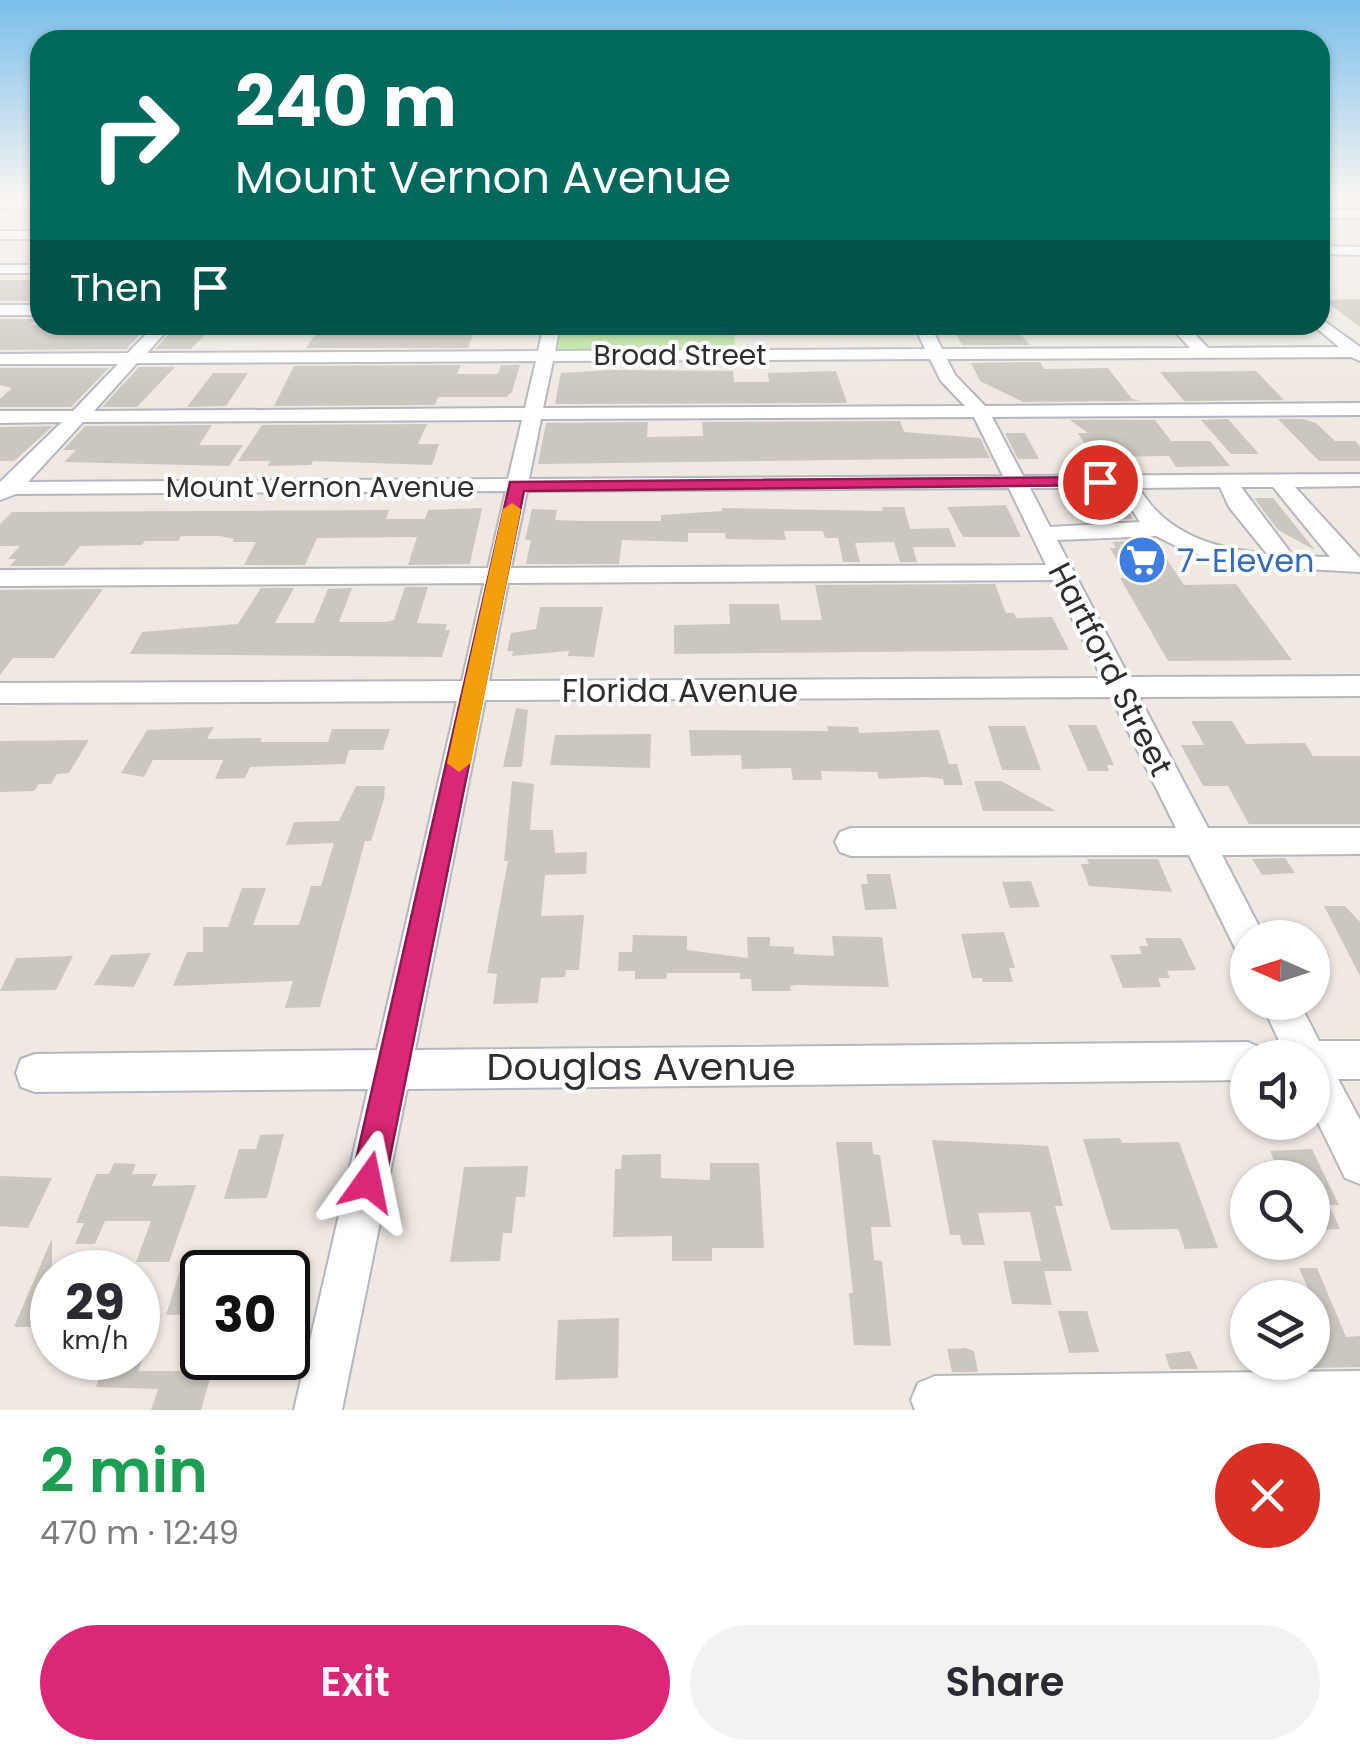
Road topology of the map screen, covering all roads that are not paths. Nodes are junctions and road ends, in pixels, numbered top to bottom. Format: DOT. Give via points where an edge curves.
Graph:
graph roads {
  1 [pos="0,269"];
  2 [pos="30,269"];
  3 [pos="0,310"];
  4 [pos="30,310"];
  5 [pos="1330,331"];
  6 [pos="155,335"];
  7 [pos="927,335"];
  8 [pos="1187,335"];
  9 [pos="548,340"];
  10 [pos="1204,353"];
  11 [pos="1358,353"];
  12 [pos="936,354"];
  13 [pos="133,358"];
  14 [pos="0,359"];
  15 [pos="1360,409"];
  16 [pos="980,410"];
  17 [pos="532,414"];
  18 [pos="0,417"];
  19 [pos="78,417"];
  20 [pos="1278,480"];
  21 [pos="1360,480"];
  22 [pos="1228,481"];
  23 [pos="1017,482"];
  24 [pos="516,486"];
  25 [pos="1080,491"];
  26 [pos="1131,491"];
  27 [pos="4,492"];
  28 [pos="1087,529"];
  29 [pos="1164,529"];
  30 [pos="1044,534"];
  31 [pos="1298,563"];
  32 [pos="1062,572"];
  33 [pos="1356,572"];
  34 [pos="498,576"];
  35 [pos="0,578"];
  36 [pos="1360,686"];
  37 [pos="1120,687"];
  38 [pos="475,691"];
  39 [pos="0,693"];
  40 [pos="1360,840"];
  41 [pos="851,842"];
  42 [pos="1199,842"];
  43 [pos="1238,920"];
  44 [pos="1330,1059"];
  45 [pos="1360,1060"];
  46 [pos="1230,1061"];
  47 [pos="393,1068"];
  48 [pos="35,1073"];
  49 [pos="1330,1103"];
  50 [pos="1360,1162"];
  51 [pos="1360,1394"];
  52 [pos="935,1400"];
  53 [pos="318,1410"];
  1 -- 2 [label="street"];
  3 -- 4 [label="street"];
  5 -- 11 [label="street"];
  6 -- 13 [label="street"];
  7 -- 12 [label="street, Hartford Street"];
  8 -- 10 [label="street"];
  9 -- 12 [label="street, Broad Street"];
  9 -- 13 [label="street, Broad Street"];
  9 -- 17 [label="street"];
  10 -- 11 [label="street, Broad Street"];
  10 -- 12 [label="street, Broad Street"];
  12 -- 16 [label="street, Hartford Street" via="947,377"];
  13 -- 14 [label="street, Broad Street"];
  13 -- 19 [label="street"];
  15 -- 16 [label="street"];
  16 -- 17 [label="street"];
  16 -- 23 [label="street, Hartford Street"];
  17 -- 19 [label="street"];
  17 -- 24 [label="street"];
  18 -- 19 [label="street"];
  19 -- 27 [label="street"];
  20 -- 21 [label="street"];
  20 -- 22 [label="street"];
  20 -- 33 [label="street"];
  22 -- 26 [label="street"];
  22 -- 31 [label="street" via="1237,502"];
  23 -- 24 [label="street, Mount Vernon Avenue"];
  23 -- 25 [label="street, Mount Vernon Avenue"];
  23 -- 30 [label="street, Hartford Street"];
  24 -- 27 [label="street, Mount Vernon Avenue"];
  24 -- 34 [label="street"];
  25 -- 26 [label="street, Mount Vernon Avenue"];
  25 -- 28 [label="street" via="1076,507"];
  26 -- 29 [label="street" via="1151,522"];
  28 -- 29 [label="street"];
  28 -- 30 [label="street"];
  29 -- 31 [label="street" via="1218,553"];
  30 -- 32 [label="street, Hartford Street"];
  31 -- 33 [label="street"];
  32 -- 34 [label="street"];
  32 -- 37 [label="street, Hartford Street"];
  34 -- 35 [label="street"];
  34 -- 38 [label="street"];
  36 -- 37 [label="street, Florida Avenue"];
  37 -- 38 [label="street, Florida Avenue"];
  37 -- 42 [label="street, Hartford Street"];
  38 -- 39 [label="street, Florida Avenue"];
  38 -- 47 [label="street"];
  40 -- 42 [label="street"];
  41 -- 42 [label="street"];
  42 -- 43 [label="street, Hartford Street"];
  44 -- 45 [label="street"];
  46 -- 47 [label="street, Douglas Avenue"];
  47 -- 48 [label="street, Douglas Avenue"];
  47 -- 53 [label="street"];
  49 -- 50 [label="street"];
  51 -- 52 [label="street"];
}
